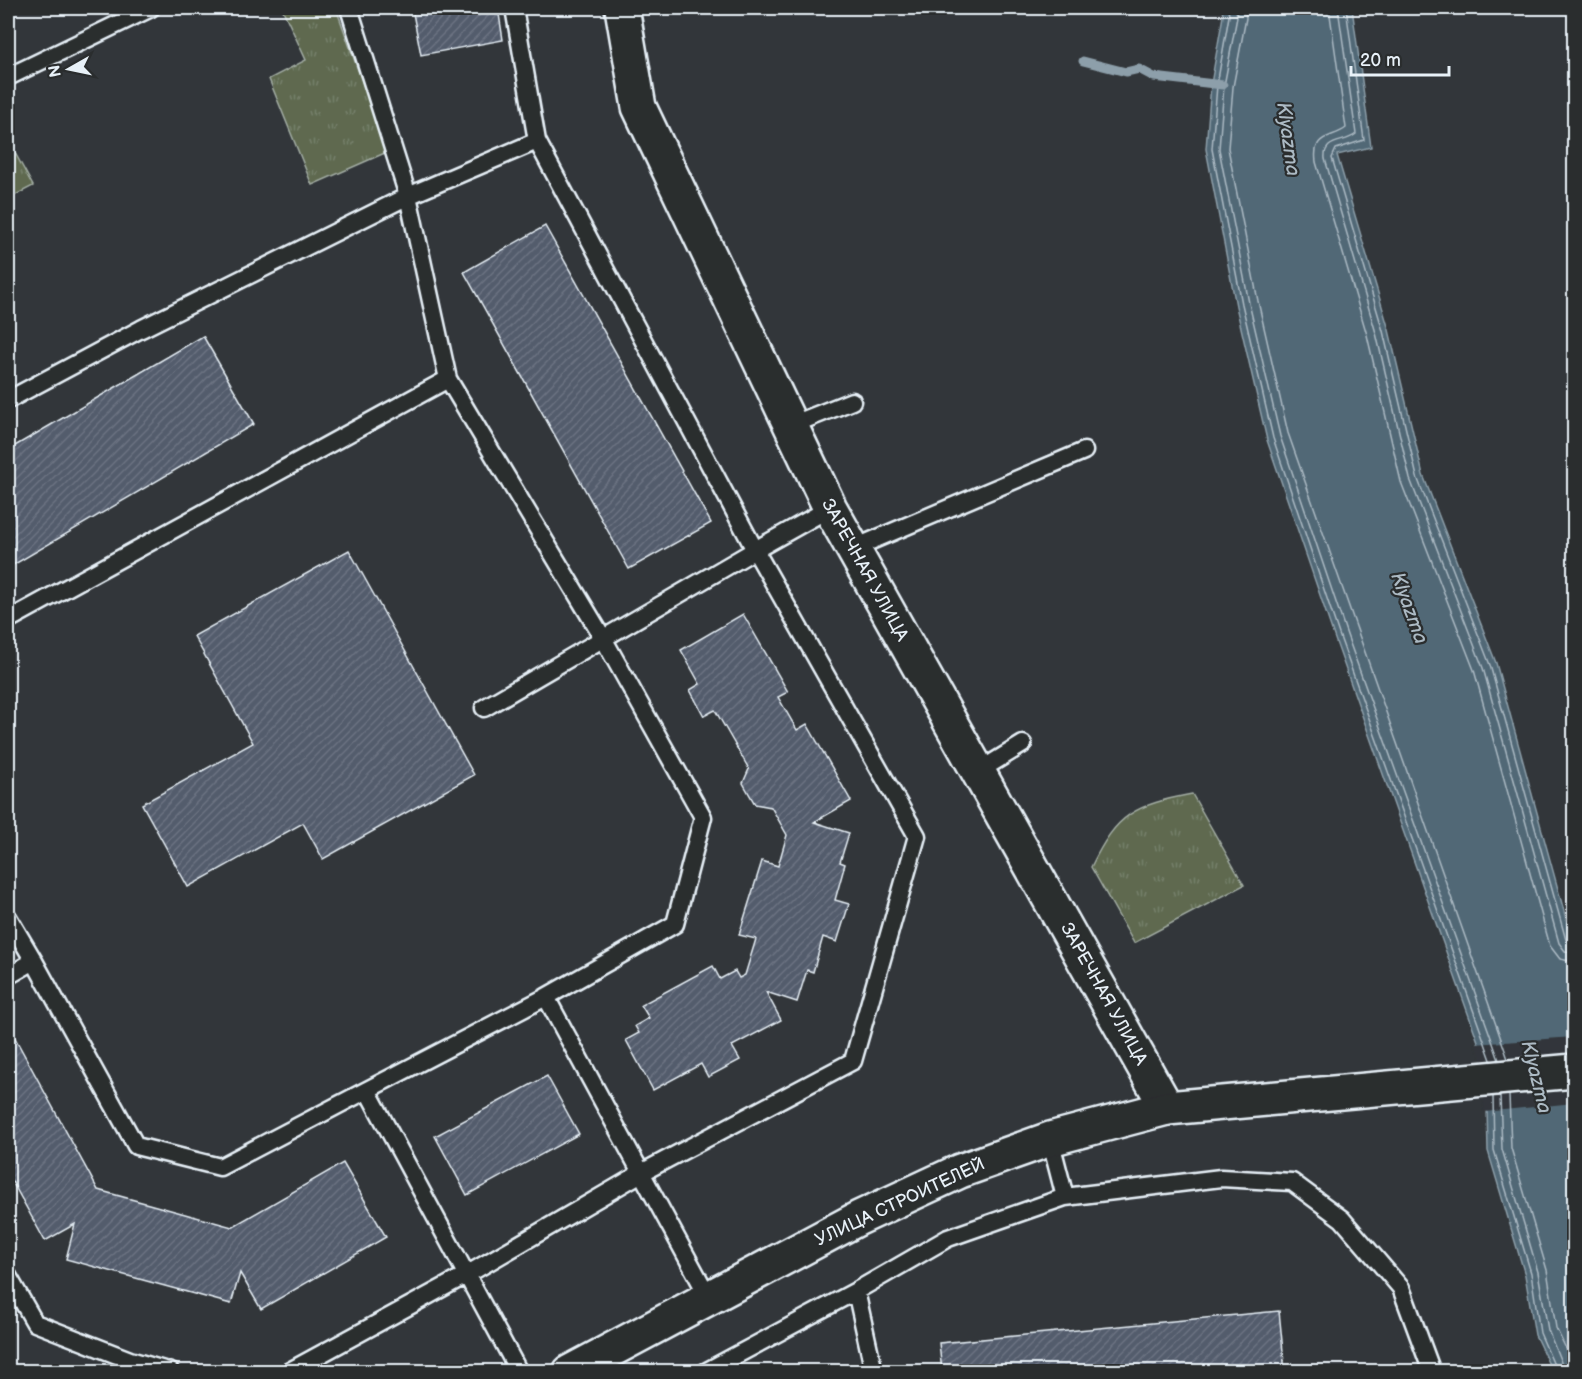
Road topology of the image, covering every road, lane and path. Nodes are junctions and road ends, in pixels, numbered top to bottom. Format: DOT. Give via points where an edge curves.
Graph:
graph roads {
  1 [pos="151,8"];
  2 [pos="349,8"];
  3 [pos="514,8"];
  4 [pos="621,8"];
  5 [pos="8,77"];
  6 [pos="537,141"];
  7 [pos="408,196"];
  8 [pos="448,379"];
  9 [pos="8,400"];
  10 [pos="852,401"];
  11 [pos="789,426"];
  12 [pos="1084,451"];
  13 [pos="830,508"];
  14 [pos="852,549"];
  15 [pos="755,550"];
  16 [pos="8,620"];
  17 [pos="603,638"];
  18 [pos="484,708"];
  19 [pos="1023,744"];
  20 [pos="979,771"];
  21 [pos="8,917"];
  22 [pos="34,961"];
  23 [pos="8,976"];
  24 [pos="546,997"];
  25 [pos="1575,1071"];
  26 [pos="367,1090"];
  27 [pos="1167,1108"];
  28 [pos="1050,1139"];
  29 [pos="643,1172"];
  30 [pos="1065,1197"];
  31 [pos="468,1274"];
  32 [pos="8,1276"];
  33 [pos="856,1291"];
  34 [pos="709,1298"];
  35 [pos="171,1371"];
  36 [pos="288,1371"];
  37 [pos="519,1371"];
  38 [pos="570,1371"];
  39 [pos="705,1371"];
  40 [pos="874,1371"];
  41 [pos="1432,1371"];
  1 -- 5 [label="lane"];
  2 -- 7 [label="lane"];
  3 -- 6 [label="lane"];
  4 -- 11 [label="street, ЗАРЕЧНАЯ УЛИЦА" via="639,107"];
  6 -- 7 [label="lane"];
  6 -- 15 [label="lane"];
  7 -- 8 [label="lane"];
  7 -- 9 [label="lane"];
  8 -- 16 [label="lane"];
  8 -- 17 [label="lane"];
  10 -- 11 [label="lane"];
  11 -- 13 [label="street, ЗАРЕЧНАЯ УЛИЦА"];
  12 -- 14 [label="lane"];
  13 -- 14 [label="street, ЗАРЕЧНАЯ УЛИЦА"];
  13 -- 15 [label="lane"];
  14 -- 20 [label="street, ЗАРЕЧНАЯ УЛИЦА"];
  15 -- 17 [label="lane"];
  15 -- 29 [label="lane" via="916,836 853,1061"];
  17 -- 18 [label="lane"];
  17 -- 24 [label="lane" via="703,817 675,924"];
  19 -- 20 [label="lane"];
  20 -- 27 [label="street, ЗАРЕЧНАЯ УЛИЦА"];
  21 -- 22 [label="lane"];
  22 -- 23 [label="lane"];
  22 -- 26 [label="lane" via="136,1146 220,1167"];
  24 -- 26 [label="lane"];
  24 -- 29 [label="lane"];
  25 -- 27 [label="street, УЛИЦА СТРОИТЕЛЕЙ"];
  26 -- 31 [label="lane"];
  27 -- 28 [label="street, УЛИЦА СТРОИТЕЛЕЙ"];
  28 -- 30 [label="lane"];
  28 -- 34 [label="street, УЛИЦА СТРОИТЕЛЕЙ" via="960,1171 859,1218"];
  29 -- 31 [label="lane"];
  29 -- 34 [label="lane"];
  30 -- 33 [label="lane" via="948,1238"];
  30 -- 41 [label="lane" via="1221,1178 1292,1182 1341,1219 1401,1288"];
  31 -- 36 [label="lane"];
  31 -- 37 [label="lane"];
  32 -- 35 [label="lane" via="34,1323"];
  33 -- 39 [label="lane"];
  33 -- 40 [label="lane"];
  34 -- 38 [label="street, УЛИЦА СТРОИТЕЛЕЙ"];
}
